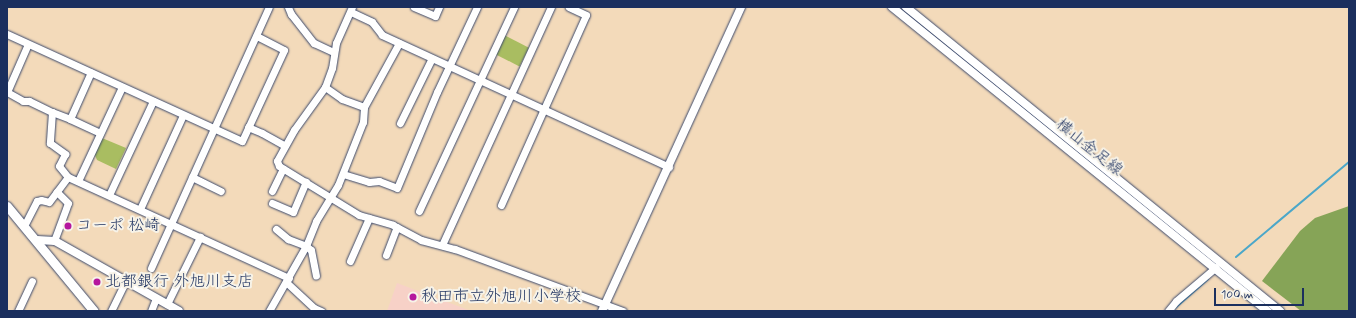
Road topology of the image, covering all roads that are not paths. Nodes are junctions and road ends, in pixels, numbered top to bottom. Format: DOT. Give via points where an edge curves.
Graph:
graph roads {
  1 [pos="269,7"];
  2 [pos="288,7"];
  3 [pos="414,7"];
  4 [pos="439,7"];
  5 [pos="477,7"];
  6 [pos="514,7"];
  7 [pos="551,7"];
  8 [pos="569,7"];
  9 [pos="741,7"];
  10 [pos="892,7"];
  11 [pos="906,7"];
  12 [pos="351,10"];
  13 [pos="256,36"];
  14 [pos="8,37"];
  15 [pos="399,43"];
  16 [pos="28,44"];
  17 [pos="333,52"];
  18 [pos="432,58"];
  19 [pos="451,67"];
  20 [pos="91,72"];
  21 [pos="481,80"];
  22 [pos="122,87"];
  23 [pos="325,87"];
  24 [pos="7,92"];
  25 [pos="511,94"];
  26 [pos="153,101"];
  27 [pos="364,107"];
  28 [pos="544,109"];
  29 [pos="52,112"];
  30 [pos="183,115"];
  31 [pos="70,119"];
  32 [pos="400,123"];
  33 [pos="248,127"];
  34 [pos="214,129"];
  35 [pos="100,133"];
  36 [pos="285,146"];
  37 [pos="669,167"];
  38 [pos="283,168"];
  39 [pos="343,174"];
  40 [pos="68,177"];
  41 [pos="192,177"];
  42 [pos="78,181"];
  43 [pos="306,182"];
  44 [pos="220,191"];
  45 [pos="272,191"];
  46 [pos="57,192"];
  47 [pos="109,195"];
  48 [pos="330,198"];
  49 [pos="272,203"];
  50 [pos="501,205"];
  51 [pos="140,209"];
  52 [pos="9,211"];
  53 [pos="419,212"];
  54 [pos="369,218"];
  55 [pos="171,223"];
  56 [pos="24,226"];
  57 [pos="397,227"];
  58 [pos="276,229"];
  59 [pos="200,237"];
  60 [pos="37,240"];
  61 [pos="54,241"];
  62 [pos="442,245"];
  63 [pos="306,246"];
  64 [pos="386,255"];
  65 [pos="350,261"];
  66 [pos="1216,267"];
  67 [pos="151,268"];
  68 [pos="316,276"];
  69 [pos="126,280"];
  70 [pos="287,280"];
  71 [pos="32,281"];
  72 [pos="156,298"];
  73 [pos="167,304"];
  74 [pos="604,308"];
  75 [pos="18,311"];
  76 [pos="94,311"];
  77 [pos="111,311"];
  78 [pos="151,311"];
  79 [pos="179,311"];
  80 [pos="269,311"];
  81 [pos="321,311"];
  82 [pos="623,311"];
  83 [pos="1168,311"];
  84 [pos="1268,311"];
  85 [pos="1280,311"];
  1 -- 13 [label="street"];
  2 -- 17 [label="street" via="314,43"];
  3 -- 4 [label="street" via="435,16"];
  5 -- 19 [label="street"];
  6 -- 21 [label="street"];
  7 -- 25 [label="street"];
  8 -- 28 [label="street" via="586,15"];
  9 -- 37 [label="street"];
  10 -- 66 [label="street, 横山金足線"];
  11 -- 85 [label="street, 横山金足線"];
  12 -- 15 [label="street" via="372,22 382,35"];
  12 -- 17 [label="street"];
  13 -- 33 [label="street" via="284,50"];
  13 -- 34 [label="street"];
  14 -- 16 [label="street"];
  15 -- 18 [label="street"];
  15 -- 27 [label="street"];
  16 -- 20 [label="street"];
  16 -- 24 [label="street"];
  17 -- 23 [label="street" via="332,68"];
  18 -- 19 [label="street"];
  18 -- 32 [label="street"];
  19 -- 21 [label="street"];
  19 -- 39 [label="street" via="437,92 397,188 379,181 369,182"];
  20 -- 22 [label="street"];
  20 -- 31 [label="street"];
  21 -- 25 [label="street"];
  21 -- 53 [label="street"];
  22 -- 26 [label="street"];
  22 -- 35 [label="street"];
  23 -- 27 [label="street" via="342,99"];
  23 -- 36 [label="street"];
  24 -- 29 [label="street"];
  25 -- 28 [label="street"];
  25 -- 62 [label="street"];
  26 -- 30 [label="street"];
  26 -- 47 [label="street"];
  27 -- 39 [label="street" via="363,122"];
  28 -- 37 [label="street"];
  28 -- 50 [label="street"];
  29 -- 31 [label="street"];
  29 -- 40 [label="street" via="50,143 65,154 59,166"];
  30 -- 34 [label="street"];
  30 -- 51 [label="street"];
  31 -- 35 [label="street"];
  33 -- 34 [label="street" via="242,140"];
  33 -- 36 [label="street"];
  34 -- 41 [label="street"];
  35 -- 42 [label="street"];
  36 -- 38 [label="street" via="277,161"];
  37 -- 74 [label="street"];
  38 -- 43 [label="street"];
  38 -- 45 [label="street"];
  39 -- 48 [label="street"];
  40 -- 42 [label="street"];
  40 -- 46 [label="street"];
  41 -- 44 [label="street"];
  41 -- 55 [label="street"];
  42 -- 47 [label="street"];
  43 -- 48 [label="street"];
  43 -- 49 [label="street" via="292,212"];
  46 -- 56 [label="street" via="49,202 37,201"];
  46 -- 61 [label="street" via="68,203"];
  47 -- 51 [label="street"];
  48 -- 54 [label="street"];
  48 -- 63 [label="street" via="316,221"];
  51 -- 55 [label="street"];
  52 -- 56 [label="main road"];
  54 -- 57 [label="street"];
  54 -- 65 [label="street"];
  55 -- 59 [label="street"];
  55 -- 67 [label="street"];
  56 -- 60 [label="main road"];
  57 -- 62 [label="street" via="421,240"];
  57 -- 64 [label="street"];
  58 -- 63 [label="street" via="288,239"];
  59 -- 70 [label="street"];
  59 -- 73 [label="street"];
  60 -- 61 [label="street"];
  60 -- 76 [label="main road"];
  61 -- 69 [label="street"];
  62 -- 74 [label="street"];
  63 -- 68 [label="street" via="311,250"];
  63 -- 70 [label="street"];
  66 -- 83 [label="street"];
  66 -- 84 [label="street, 横山金足線"];
  69 -- 72 [label="street"];
  69 -- 77 [label="street"];
  70 -- 80 [label="street"];
  70 -- 81 [label="street" via="314,308"];
  71 -- 75 [label="street"];
  72 -- 73 [label="street"];
  72 -- 78 [label="street"];
  73 -- 79 [label="street"];
  74 -- 82 [label="street"];
}
